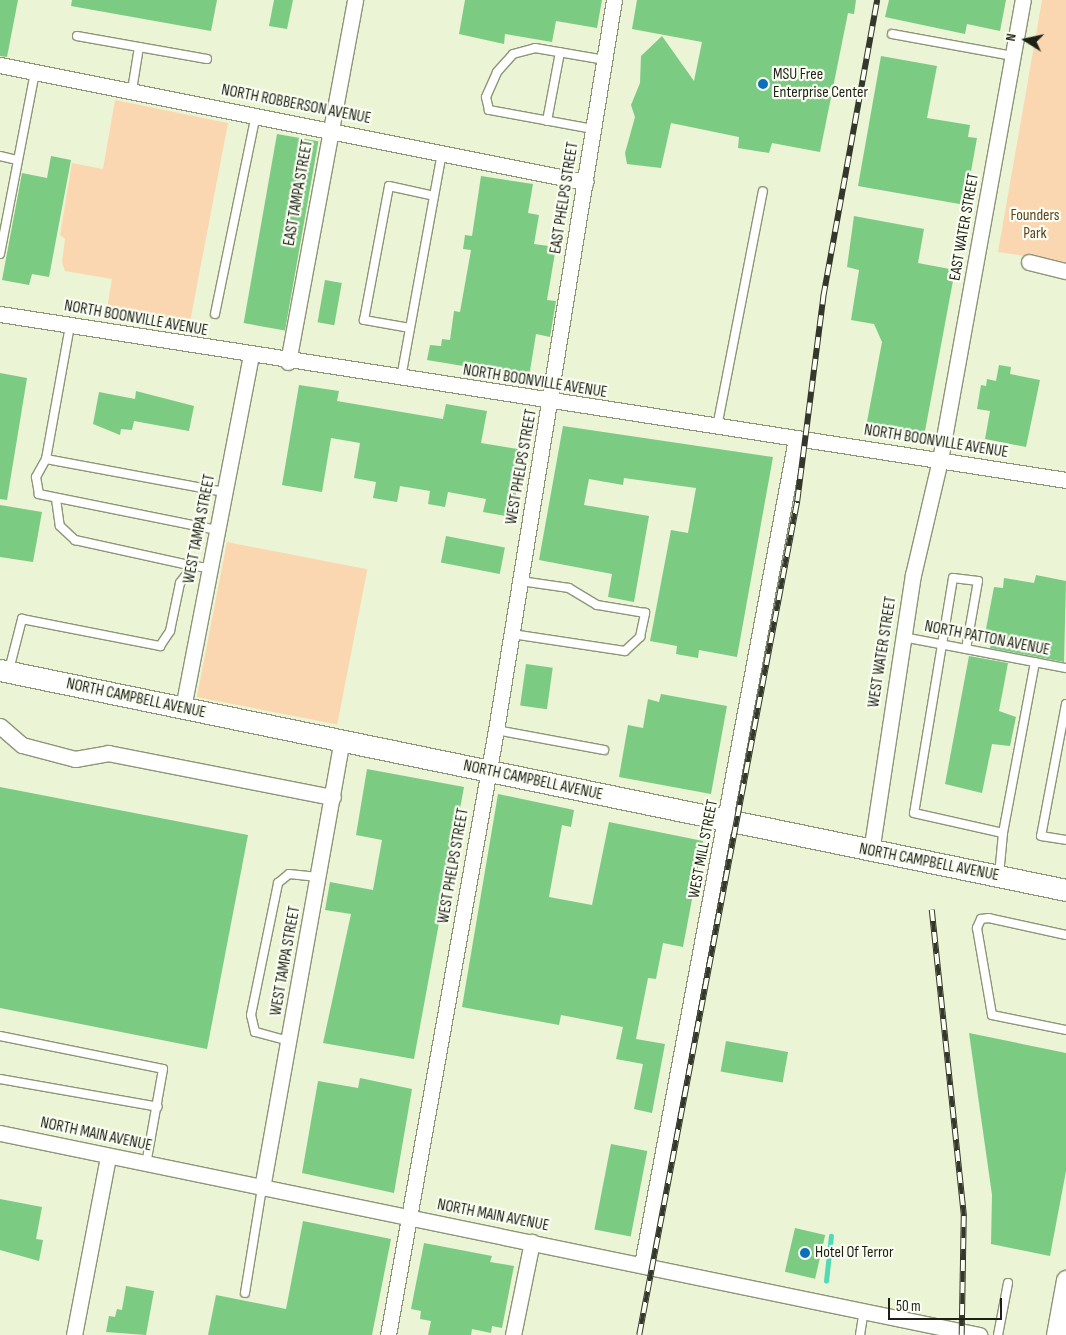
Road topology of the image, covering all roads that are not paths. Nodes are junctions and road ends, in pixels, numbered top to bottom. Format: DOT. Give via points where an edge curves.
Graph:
graph roads {
  1 [pos="355,0"];
  2 [pos="614,0"];
  3 [pos="1024,0"];
  4 [pos="892,34"];
  5 [pos="77,36"];
  6 [pos="139,47"];
  7 [pos="560,52"];
  8 [pos="1013,56"];
  9 [pos="207,59"];
  10 [pos="604,60"];
  11 [pos="0,65"];
  12 [pos="35,72"];
  13 [pos="132,90"];
  14 [pos="256,115"];
  15 [pos="547,121"];
  16 [pos="328,129"];
  17 [pos="593,129"];
  18 [pos="442,152"];
  19 [pos="0,156"];
  20 [pos="18,160"];
  21 [pos="585,182"];
  22 [pos="763,191"];
  23 [pos="434,196"];
  24 [pos="0,254"];
  25 [pos="1029,262"];
  26 [pos="1066,270"];
  27 [pos="0,314"];
  28 [pos="215,314"];
  29 [pos="70,326"];
  30 [pos="410,328"];
  31 [pos="252,356"];
  32 [pos="288,362"];
  33 [pos="401,380"];
  34 [pos="551,402"];
  35 [pos="717,427"];
  36 [pos="796,439"];
  37 [pos="46,459"];
  38 [pos="940,460"];
  39 [pos="1066,480"];
  40 [pos="224,492"];
  41 [pos="56,499"];
  42 [pos="217,530"];
  43 [pos="193,566"];
  44 [pos="210,568"];
  45 [pos="521,581"];
  46 [pos="512,634"];
  47 [pos="903,638"];
  48 [pos="942,644"];
  49 [pos="966,649"];
  50 [pos="1035,662"];
  51 [pos="1066,668"];
  52 [pos="4,671"];
  53 [pos="1066,704"];
  54 [pos="184,708"];
  55 [pos="0,726"];
  56 [pos="496,730"];
  57 [pos="342,741"];
  58 [pos="604,750"];
  59 [pos="489,771"];
  60 [pos="333,797"];
  61 [pos="727,823"];
  62 [pos="1003,833"];
  63 [pos="1066,840"];
  64 [pos="871,852"];
  65 [pos="319,877"];
  66 [pos="999,877"];
  67 [pos="1066,890"];
  68 [pos="1066,935"];
  69 [pos="1066,1028"];
  70 [pos="0,1036"];
  71 [pos="289,1041"];
  72 [pos="0,1079"];
  73 [pos="158,1107"];
  74 [pos="0,1133"];
  75 [pos="108,1156"];
  76 [pos="146,1164"];
  77 [pos="262,1188"];
  78 [pos="410,1217"];
  79 [pos="532,1242"];
  80 [pos="642,1264"];
  81 [pos="1066,1280"];
  82 [pos="1008,1282"];
  83 [pos="245,1294"];
  84 [pos="864,1311"];
  85 [pos="74,1335"];
  86 [pos="388,1335"];
  87 [pos="514,1335"];
  88 [pos="860,1335"];
  89 [pos="979,1335"];
  90 [pos="998,1335"];
  91 [pos="1056,1335"];
  1 -- 16 [label="street, EAST TAMPA STREET"];
  2 -- 10 [label="street, EAST PHELPS STREET"];
  3 -- 8 [label="street, EAST WATER STREET"];
  4 -- 8 [label="lane"];
  5 -- 6 [label="lane"];
  6 -- 9 [label="lane"];
  6 -- 13 [label="lane"];
  7 -- 10 [label="lane"];
  7 -- 15 [label="lane"];
  7 -- 15 [label="lane" via="535,48 513,54 497,72 486,97 489,110"];
  8 -- 38 [label="street, EAST WATER STREET"];
  10 -- 17 [label="street, EAST PHELPS STREET"];
  11 -- 12 [label="street, NORTH ROBBERSON AVENUE"];
  12 -- 13 [label="street, NORTH ROBBERSON AVENUE"];
  12 -- 20 [label="lane"];
  13 -- 14 [label="street, NORTH ROBBERSON AVENUE"];
  14 -- 16 [label="street, NORTH ROBBERSON AVENUE"];
  14 -- 28 [label="lane"];
  15 -- 17 [label="lane"];
  16 -- 18 [label="street, NORTH ROBBERSON AVENUE"];
  16 -- 32 [label="street, EAST TAMPA STREET"];
  17 -- 21 [label="street, EAST PHELPS STREET"];
  18 -- 21 [label="street, NORTH ROBBERSON AVENUE"];
  18 -- 23 [label="lane"];
  19 -- 20 [label="lane"];
  20 -- 24 [label="lane"];
  21 -- 34 [label="street, EAST PHELPS STREET"];
  22 -- 35 [label="lane"];
  23 -- 30 [label="lane"];
  23 -- 30 [label="lane" via="389,186 364,320"];
  25 -- 26 [label="street"];
  27 -- 29 [label="street, NORTH BOONVILLE AVENUE"];
  29 -- 31 [label="street, NORTH BOONVILLE AVENUE"];
  29 -- 37 [label="lane"];
  30 -- 33 [label="lane"];
  31 -- 32 [label="street, NORTH BOONVILLE AVENUE"];
  31 -- 40 [label="street, WEST TAMPA STREET"];
  32 -- 33 [label="street, NORTH BOONVILLE AVENUE"];
  33 -- 34 [label="street, NORTH BOONVILLE AVENUE"];
  34 -- 35 [label="street, NORTH BOONVILLE AVENUE"];
  34 -- 45 [label="street, WEST PHELPS STREET"];
  35 -- 36 [label="street, NORTH BOONVILLE AVENUE"];
  36 -- 38 [label="street, NORTH BOONVILLE AVENUE"];
  36 -- 61 [label="street, WEST MILL STREET"];
  37 -- 40 [label="lane"];
  37 -- 41 [label="lane" via="36,477 39,494"];
  38 -- 39 [label="street, NORTH BOONVILLE AVENUE"];
  38 -- 47 [label="street, WEST WATER STREET"];
  40 -- 42 [label="street, WEST TAMPA STREET"];
  41 -- 42 [label="lane"];
  41 -- 43 [label="lane" via="60,526 75,540"];
  42 -- 44 [label="street, WEST TAMPA STREET"];
  43 -- 44 [label="lane"];
  43 -- 52 [label="lane" via="180,582 170,631 160,646 22,619"];
  44 -- 54 [label="street, WEST TAMPA STREET"];
  45 -- 46 [label="street, WEST PHELPS STREET"];
  45 -- 46 [label="lane" via="568,588 597,605 645,613 640,636 625,651"];
  46 -- 56 [label="street, WEST PHELPS STREET"];
  47 -- 48 [label="lane, NORTH PATTON AVENUE"];
  47 -- 64 [label="street, WEST WATER STREET"];
  48 -- 49 [label="lane, NORTH PATTON AVENUE"];
  48 -- 49 [label="lane" via="953,578 978,581"];
  48 -- 62 [label="lane" via="914,814"];
  49 -- 50 [label="lane, NORTH PATTON AVENUE"];
  50 -- 51 [label="lane, NORTH PATTON AVENUE"];
  50 -- 62 [label="lane"];
  52 -- 54 [label="main road, NORTH CAMPBELL AVENUE"];
  53 -- 63 [label="lane" via="1041,836"];
  54 -- 57 [label="main road, NORTH CAMPBELL AVENUE"];
  55 -- 60 [label="street" via="22,746 75,759 108,754"];
  56 -- 58 [label="lane"];
  56 -- 59 [label="street, WEST PHELPS STREET"];
  57 -- 59 [label="main road, NORTH CAMPBELL AVENUE"];
  57 -- 60 [label="street, WEST TAMPA STREET"];
  59 -- 61 [label="main road, NORTH CAMPBELL AVENUE"];
  59 -- 78 [label="street, WEST PHELPS STREET"];
  60 -- 65 [label="street, WEST TAMPA STREET"];
  61 -- 64 [label="main road, NORTH CAMPBELL AVENUE"];
  61 -- 80 [label="street, WEST MILL STREET"];
  62 -- 66 [label="lane"];
  64 -- 66 [label="main road, NORTH CAMPBELL AVENUE"];
  65 -- 71 [label="street, WEST TAMPA STREET"];
  65 -- 71 [label="lane" via="289,874 278,883 251,1015 255,1032"];
  66 -- 67 [label="main road, NORTH CAMPBELL AVENUE"];
  68 -- 69 [label="lane" via="989,918 981,919 977,928 992,1015"];
  70 -- 73 [label="lane" via="160,1066 164,1073"];
  71 -- 77 [label="street, WEST TAMPA STREET"];
  72 -- 73 [label="lane"];
  73 -- 76 [label="lane"];
  74 -- 75 [label="street, NORTH MAIN AVENUE"];
  75 -- 76 [label="street, NORTH MAIN AVENUE"];
  75 -- 85 [label="street"];
  76 -- 77 [label="street, NORTH MAIN AVENUE"];
  77 -- 78 [label="street, NORTH MAIN AVENUE"];
  77 -- 83 [label="lane"];
  78 -- 79 [label="street, NORTH MAIN AVENUE"];
  78 -- 86 [label="street, WEST PHELPS STREET"];
  79 -- 80 [label="street, NORTH MAIN AVENUE"];
  79 -- 87 [label="street"];
  80 -- 84 [label="street, NORTH MAIN AVENUE"];
  81 -- 91 [label="street"];
  82 -- 90 [label="lane"];
  84 -- 88 [label="lane"];
  84 -- 89 [label="street, NORTH MAIN AVENUE"];
}
